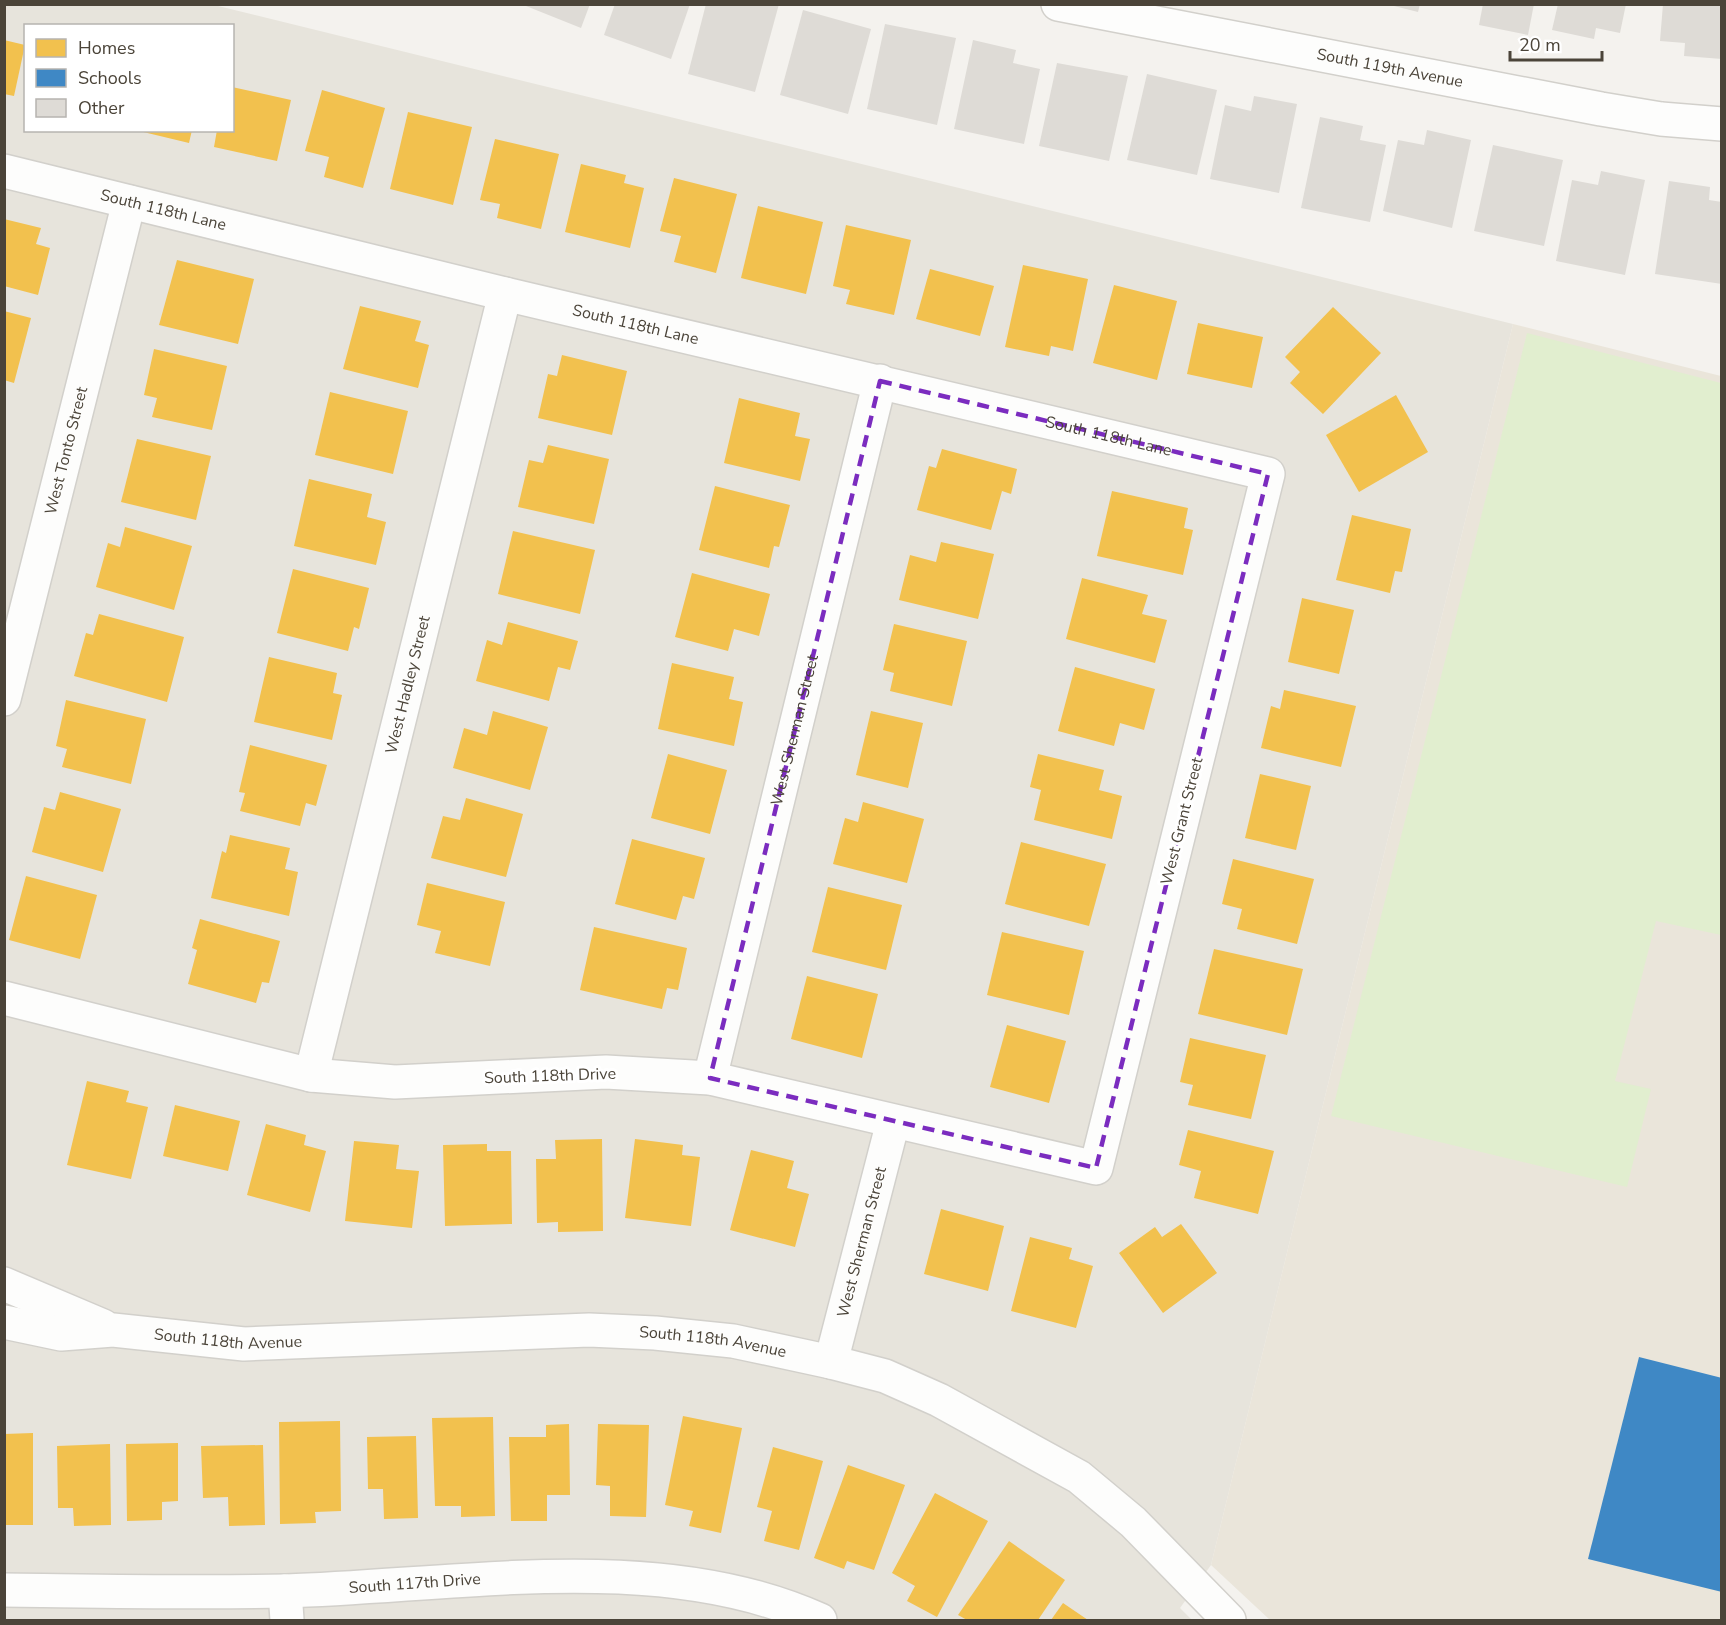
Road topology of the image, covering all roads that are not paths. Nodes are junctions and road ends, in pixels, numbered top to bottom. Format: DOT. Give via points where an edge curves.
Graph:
graph roads {
  1 [pos="1058,4"];
  2 [pos="1722,124"];
  3 [pos="4,171"];
  4 [pos="129,202"];
  5 [pos="505,294"];
  6 [pos="880,381"];
  7 [pos="1268,474"];
  8 [pos="4,699"];
  9 [pos="4,998"];
  10 [pos="311,1075"];
  11 [pos="710,1078"];
  12 [pos="893,1122"];
  13 [pos="1096,1168"];
  14 [pos="4,1284"];
  15 [pos="4,1322"];
  16 [pos="113,1330"];
  17 [pos="831,1362"];
  18 [pos="4,1590"];
  19 [pos="286,1606"];
  20 [pos="818,1620"];
  21 [pos="1229,1620"];
  1 -- 2 [label="street, South 119th Avenue" via="1601,109"];
  3 -- 4 [label="street, South 118th Lane"];
  4 -- 5 [label="street, South 118th Lane"];
  4 -- 8 [label="street, West Tonto Street"];
  5 -- 6 [label="street, South 118th Lane"];
  5 -- 10 [label="street, West Hadley Street"];
  6 -- 7 [label="street, South 118th Lane"];
  6 -- 11 [label="street, West Sherman Street"];
  7 -- 13 [label="street, West Grant Street"];
  9 -- 10 [label="street, South 118th Drive"];
  10 -- 11 [label="street, South 118th Drive" via="395,1082 606,1072"];
  11 -- 12 [label="street, South 118th Drive"];
  12 -- 13 [label="street, South 118th Drive"];
  12 -- 17 [label="street, West Sherman Street"];
  14 -- 16 [label="street, South 118th Avenue"];
  15 -- 16 [label="street, South 118th Avenue" via="61,1334"];
  16 -- 17 [label="street, South 118th Avenue" via="244,1344 590,1330 655,1332 733,1341"];
  17 -- 21 [label="street, South 118th Avenue" via="885,1376 939,1400 1079,1476 1133,1522"];
  18 -- 19 [label="street, South 117th Drive"];
  19 -- 20 [label="street, South 117th Drive" via="553,1577 645,1578 743,1592"];
}
